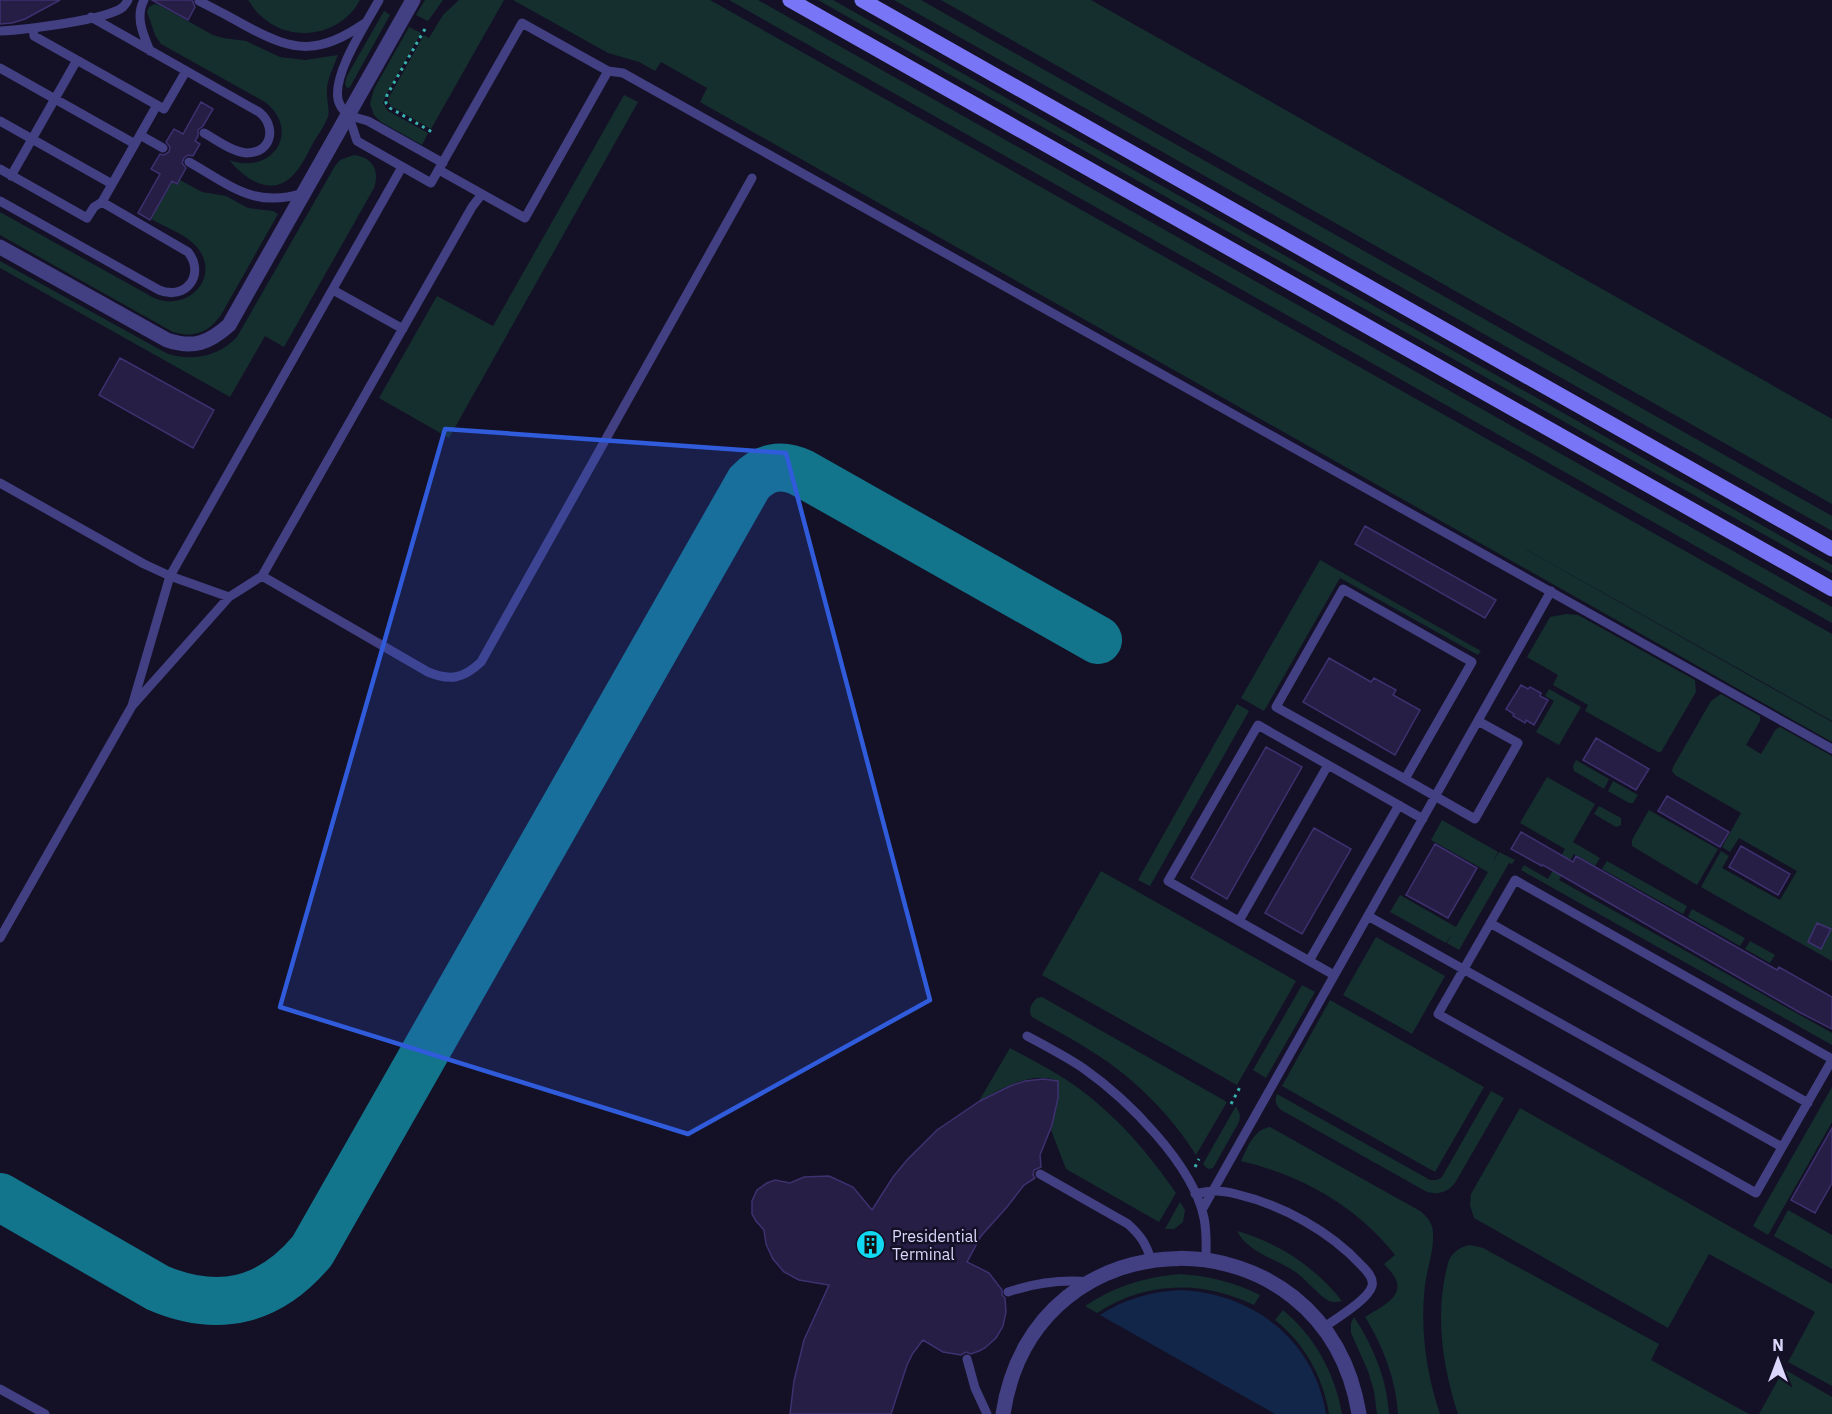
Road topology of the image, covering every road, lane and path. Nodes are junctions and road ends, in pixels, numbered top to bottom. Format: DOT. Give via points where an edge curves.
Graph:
graph roads {
  1 [pos="128,0"];
  2 [pos="144,0"];
  3 [pos="379,0"];
  4 [pos="413,0"];
  5 [pos="790,0"];
  6 [pos="862,0"];
  7 [pos="199,1"];
  8 [pos="91,17"];
  9 [pos="368,22"];
  10 [pos="33,28"];
  11 [pos="425,29"];
  12 [pos="0,31"];
  13 [pos="150,51"];
  14 [pos="77,60"];
  15 [pos="0,68"];
  16 [pos="186,71"];
  17 [pos="608,71"];
  18 [pos="55,99"];
  19 [pos="157,105"];
  20 [pos="347,115"];
  21 [pos="0,121"];
  22 [pos="432,132"];
  23 [pos="204,133"];
  24 [pos="141,135"];
  25 [pos="32,139"];
  26 [pos="135,144"];
  27 [pos="163,148"];
  28 [pos="189,162"];
  29 [pos="441,166"];
  30 [pos="402,167"];
  31 [pos="0,169"];
  32 [pos="11,176"];
  33 [pos="752,177"];
  34 [pos="112,184"];
  35 [pos="303,193"];
  36 [pos="482,194"];
  37 [pos="0,201"];
  38 [pos="102,202"];
  39 [pos="0,247"];
  40 [pos="333,290"];
  41 [pos="403,329"];
  42 [pos="0,483"];
  43 [pos="1832,549"];
  44 [pos="170,576"];
  45 [pos="262,576"];
  46 [pos="1832,589"];
  47 [pos="1551,591"];
  48 [pos="229,597"];
  49 [pos="132,706"];
  50 [pos="1478,721"];
  51 [pos="1832,749"];
  52 [pos="1328,765"];
  53 [pos="1405,779"];
  54 [pos="1435,796"];
  55 [pos="1399,805"];
  56 [pos="1423,819"];
  57 [pos="1368,916"];
  58 [pos="1239,921"];
  59 [pos="1490,923"];
  60 [pos="0,938"];
  61 [pos="1309,961"];
  62 [pos="1464,969"];
  63 [pos="1334,975"];
  64 [pos="1027,1036"];
  65 [pos="1832,1059"];
  66 [pos="1240,1087"];
  67 [pos="1808,1102"];
  68 [pos="1231,1104"];
  69 [pos="1782,1147"];
  70 [pos="1040,1174"];
  71 [pos="1213,1190"];
  72 [pos="1195,1194"];
  73 [pos="1202,1210"];
  74 [pos="1206,1259"];
  75 [pos="1150,1260"];
  76 [pos="1090,1282"];
  77 [pos="1008,1292"];
  78 [pos="1323,1328"];
  79 [pos="967,1359"];
  80 [pos="0,1389"];
  81 [pos="45,1414"];
  82 [pos="987,1414"];
  83 [pos="1003,1414"];
  84 [pos="1359,1414"];
  1 -- 8 [label="lane" via="124,7 111,13"];
  2 -- 13 [label="lane" via="140,22"];
  3 -- 9 [label="lane"];
  4 -- 20 [label="street"];
  5 -- 46 [label="street"];
  6 -- 43 [label="street"];
  7 -- 9 [label="lane" via="272,40 296,46 331,42"];
  8 -- 10 [label="lane"];
  8 -- 13 [label="lane"];
  9 -- 20 [label="lane" via="337,86 338,101"];
  10 -- 12 [label="lane"];
  10 -- 14 [label="lane" via="34,36"];
  11 -- 22 [label="path" via="386,102"];
  13 -- 16 [label="lane"];
  14 -- 18 [label="lane"];
  14 -- 19 [label="lane"];
  15 -- 18 [label="lane"];
  16 -- 19 [label="lane" via="164,109"];
  16 -- 23 [label="lane" via="260,112 271,133 261,149 250,153 237,152"];
  17 -- 29 [label="lane" via="522,22"];
  17 -- 36 [label="lane" via="525,218"];
  17 -- 47 [label="lane" via="623,73"];
  18 -- 25 [label="lane"];
  18 -- 26 [label="lane"];
  19 -- 24 [label="lane"];
  20 -- 29 [label="lane" via="368,121"];
  20 -- 30 [label="lane" via="357,141"];
  20 -- 35 [label="street"];
  21 -- 25 [label="lane"];
  24 -- 26 [label="lane"];
  24 -- 27 [label="lane"];
  25 -- 32 [label="lane"];
  25 -- 34 [label="lane"];
  26 -- 34 [label="lane"];
  28 -- 35 [label="lane" via="253,197 278,199"];
  29 -- 30 [label="lane" via="431,183"];
  29 -- 36 [label="lane"];
  30 -- 40 [label="lane"];
  31 -- 32 [label="lane"];
  32 -- 38 [label="lane" via="87,218"];
  33 -- 45 [label="lane" via="481,662 470,672 442,678 428,672"];
  34 -- 38 [label="lane"];
  35 -- 39 [label="street" via="229,325 200,343 176,344 167,340"];
  36 -- 41 [label="lane"];
  37 -- 38 [label="lane" via="159,290 172,294 190,284 195,264 188,252"];
  40 -- 41 [label="lane"];
  40 -- 44 [label="lane"];
  41 -- 45 [label="lane"];
  42 -- 44 [label="lane"];
  44 -- 48 [label="lane"];
  44 -- 49 [label="lane"];
  45 -- 48 [label="lane"];
  47 -- 50 [label="lane"];
  47 -- 51 [label="lane"];
  48 -- 49 [label="lane"];
  49 -- 60 [label="lane"];
  50 -- 54 [label="lane"];
  50 -- 54 [label="lane" via="1518,743 1486,800 1475,819"];
  52 -- 55 [label="lane"];
  52 -- 58 [label="lane"];
  52 -- 58 [label="lane" via="1258,725 1168,881"];
  53 -- 53 [label="lane" via="1276,706 1343,589 1472,662"];
  53 -- 54 [label="lane"];
  54 -- 56 [label="lane"];
  55 -- 56 [label="lane"];
  55 -- 61 [label="lane"];
  56 -- 57 [label="lane"];
  57 -- 62 [label="lane"];
  57 -- 63 [label="lane"];
  58 -- 61 [label="lane"];
  59 -- 62 [label="lane"];
  59 -- 65 [label="lane" via="1515,880"];
  59 -- 67 [label="lane"];
  61 -- 63 [label="lane"];
  62 -- 69 [label="lane"];
  62 -- 69 [label="lane" via="1438,1014 1746,1188 1756,1193"];
  63 -- 71 [label="lane"];
  64 -- 72 [label="lane" via="1082,1068 1136,1113 1167,1148"];
  65 -- 67 [label="lane"];
  66 -- 68 [label="path"];
  67 -- 69 [label="lane"];
  70 -- 75 [label="lane" via="1128,1224 1140,1234"];
  71 -- 72 [label="lane"];
  71 -- 73 [label="lane"];
  71 -- 78 [label="lane" via="1257,1200 1302,1220 1327,1235 1368,1273 1372,1281 1369,1291"];
  72 -- 73 [label="lane"];
  73 -- 74 [label="lane"];
  74 -- 75 [label="street"];
  74 -- 78 [label="street" via="1270,1281 1300,1303"];
  75 -- 76 [label="street" via="1124,1266"];
  76 -- 77 [label="lane" via="1040,1283"];
  76 -- 83 [label="street" via="1060,1304 1035,1332 1016,1364"];
  78 -- 84 [label="street" via="1348,1371"];
  79 -- 82 [label="lane"];
  80 -- 81 [label="lane"];
}
